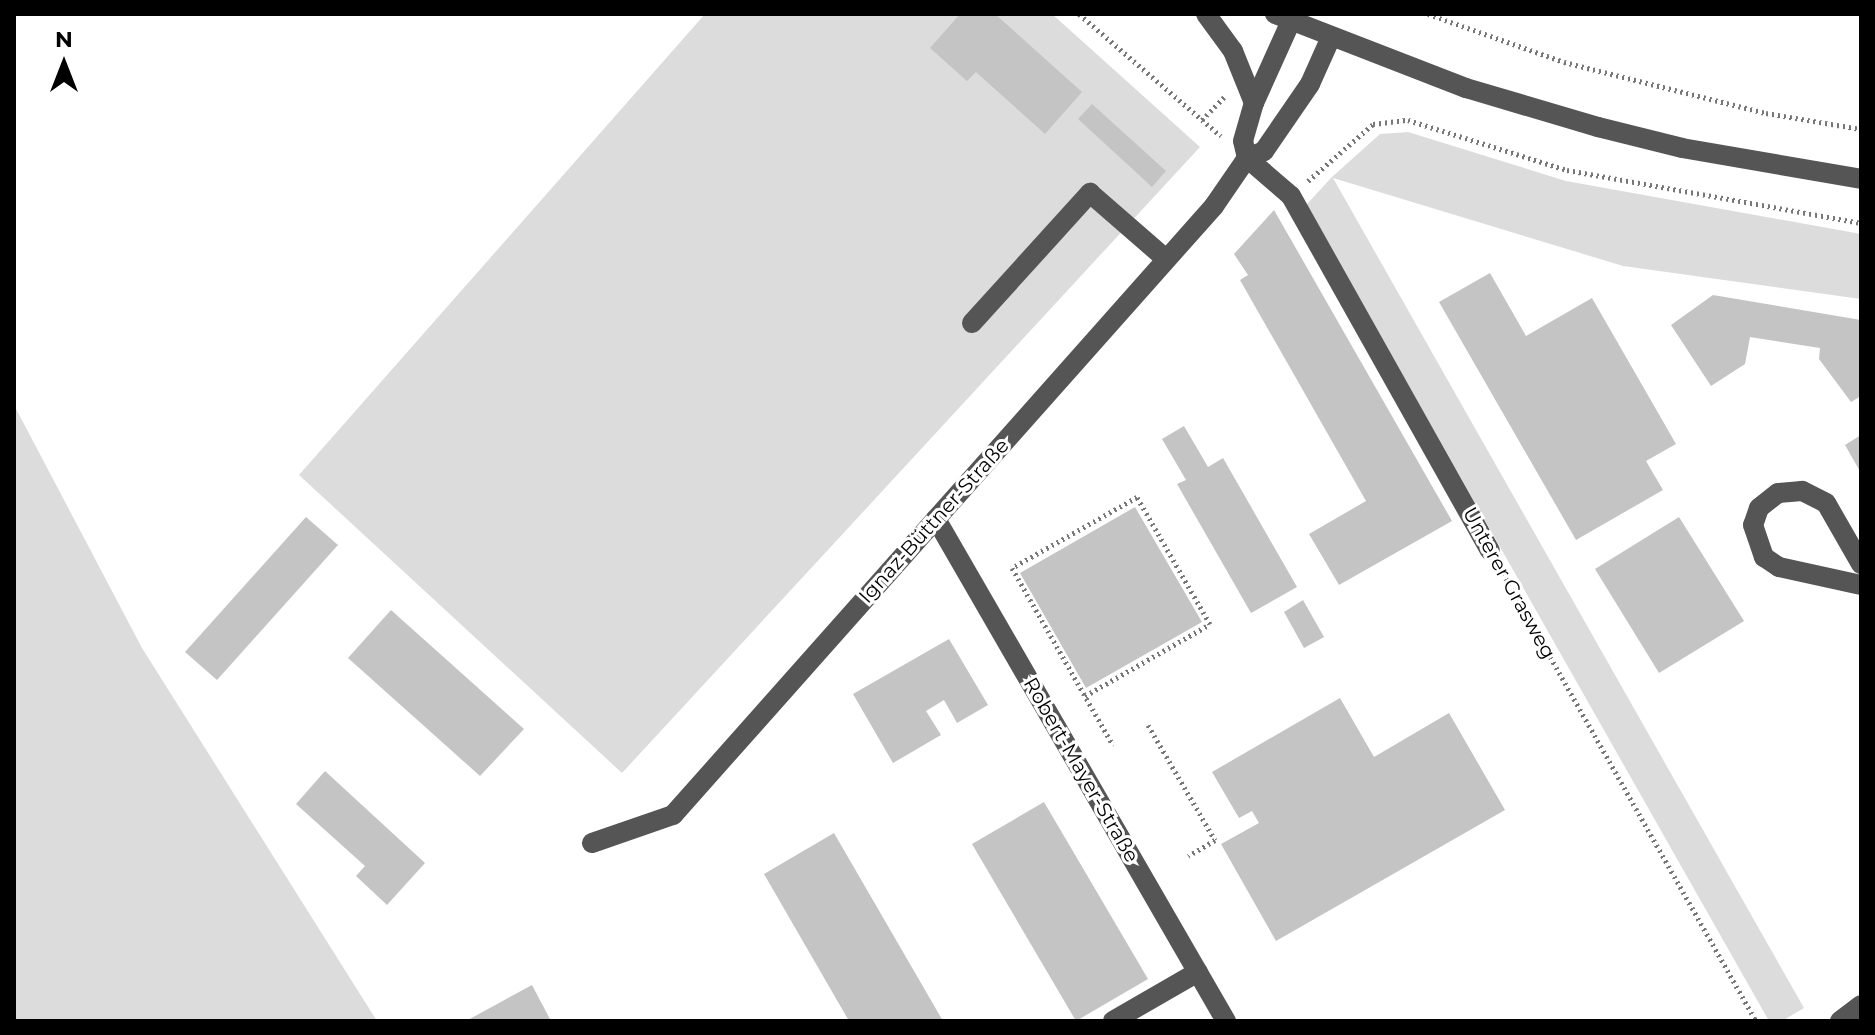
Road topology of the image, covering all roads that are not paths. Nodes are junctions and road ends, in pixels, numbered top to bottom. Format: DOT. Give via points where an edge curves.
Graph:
graph roads {
  1 [pos="1206,14"];
  2 [pos="1283,18"];
  3 [pos="1331,37"];
  4 [pos="1254,103"];
  5 [pos="1247,158"];
  6 [pos="1861,179"];
  7 [pos="1166,259"];
  8 [pos="972,323"];
  9 [pos="936,519"];
  10 [pos="1490,550"];
  11 [pos="1861,564"];
  12 [pos="1861,585"];
  13 [pos="592,843"];
  14 [pos="1198,972"];
  15 [pos="1860,1009"];
  16 [pos="1113,1021"];
  17 [pos="1226,1021"];
  18 [pos="1840,1021"];
  1 -- 4 [label="street" via="1233,51"];
  2 -- 3 [label="street"];
  2 -- 4 [label="street"];
  3 -- 5 [label="street, Ignaz-Büttner-Straße" via="1310,84 1264,151"];
  3 -- 6 [label="street" via="1466,88 1598,127 1682,148"];
  4 -- 5 [label="street" via="1243,141"];
  5 -- 7 [label="street, Ignaz-Büttner-Straße"];
  5 -- 10 [label="street, Unterer Grasweg" via="1291,196"];
  7 -- 8 [label="street" via="1090,193"];
  7 -- 9 [label="street, Ignaz-Büttner-Straße"];
  9 -- 13 [label="street, Ignaz-Büttner-Straße" via="673,815"];
  9 -- 14 [label="street, Robert-Mayer-Straße"];
  11 -- 12 [label="street" via="1826,503 1802,491 1778,493 1759,508 1753,525 1764,557 1779,567"];
  14 -- 16 [label="street"];
  14 -- 17 [label="street, Robert-Mayer-Straße"];
  15 -- 18 [label="street"];
}
